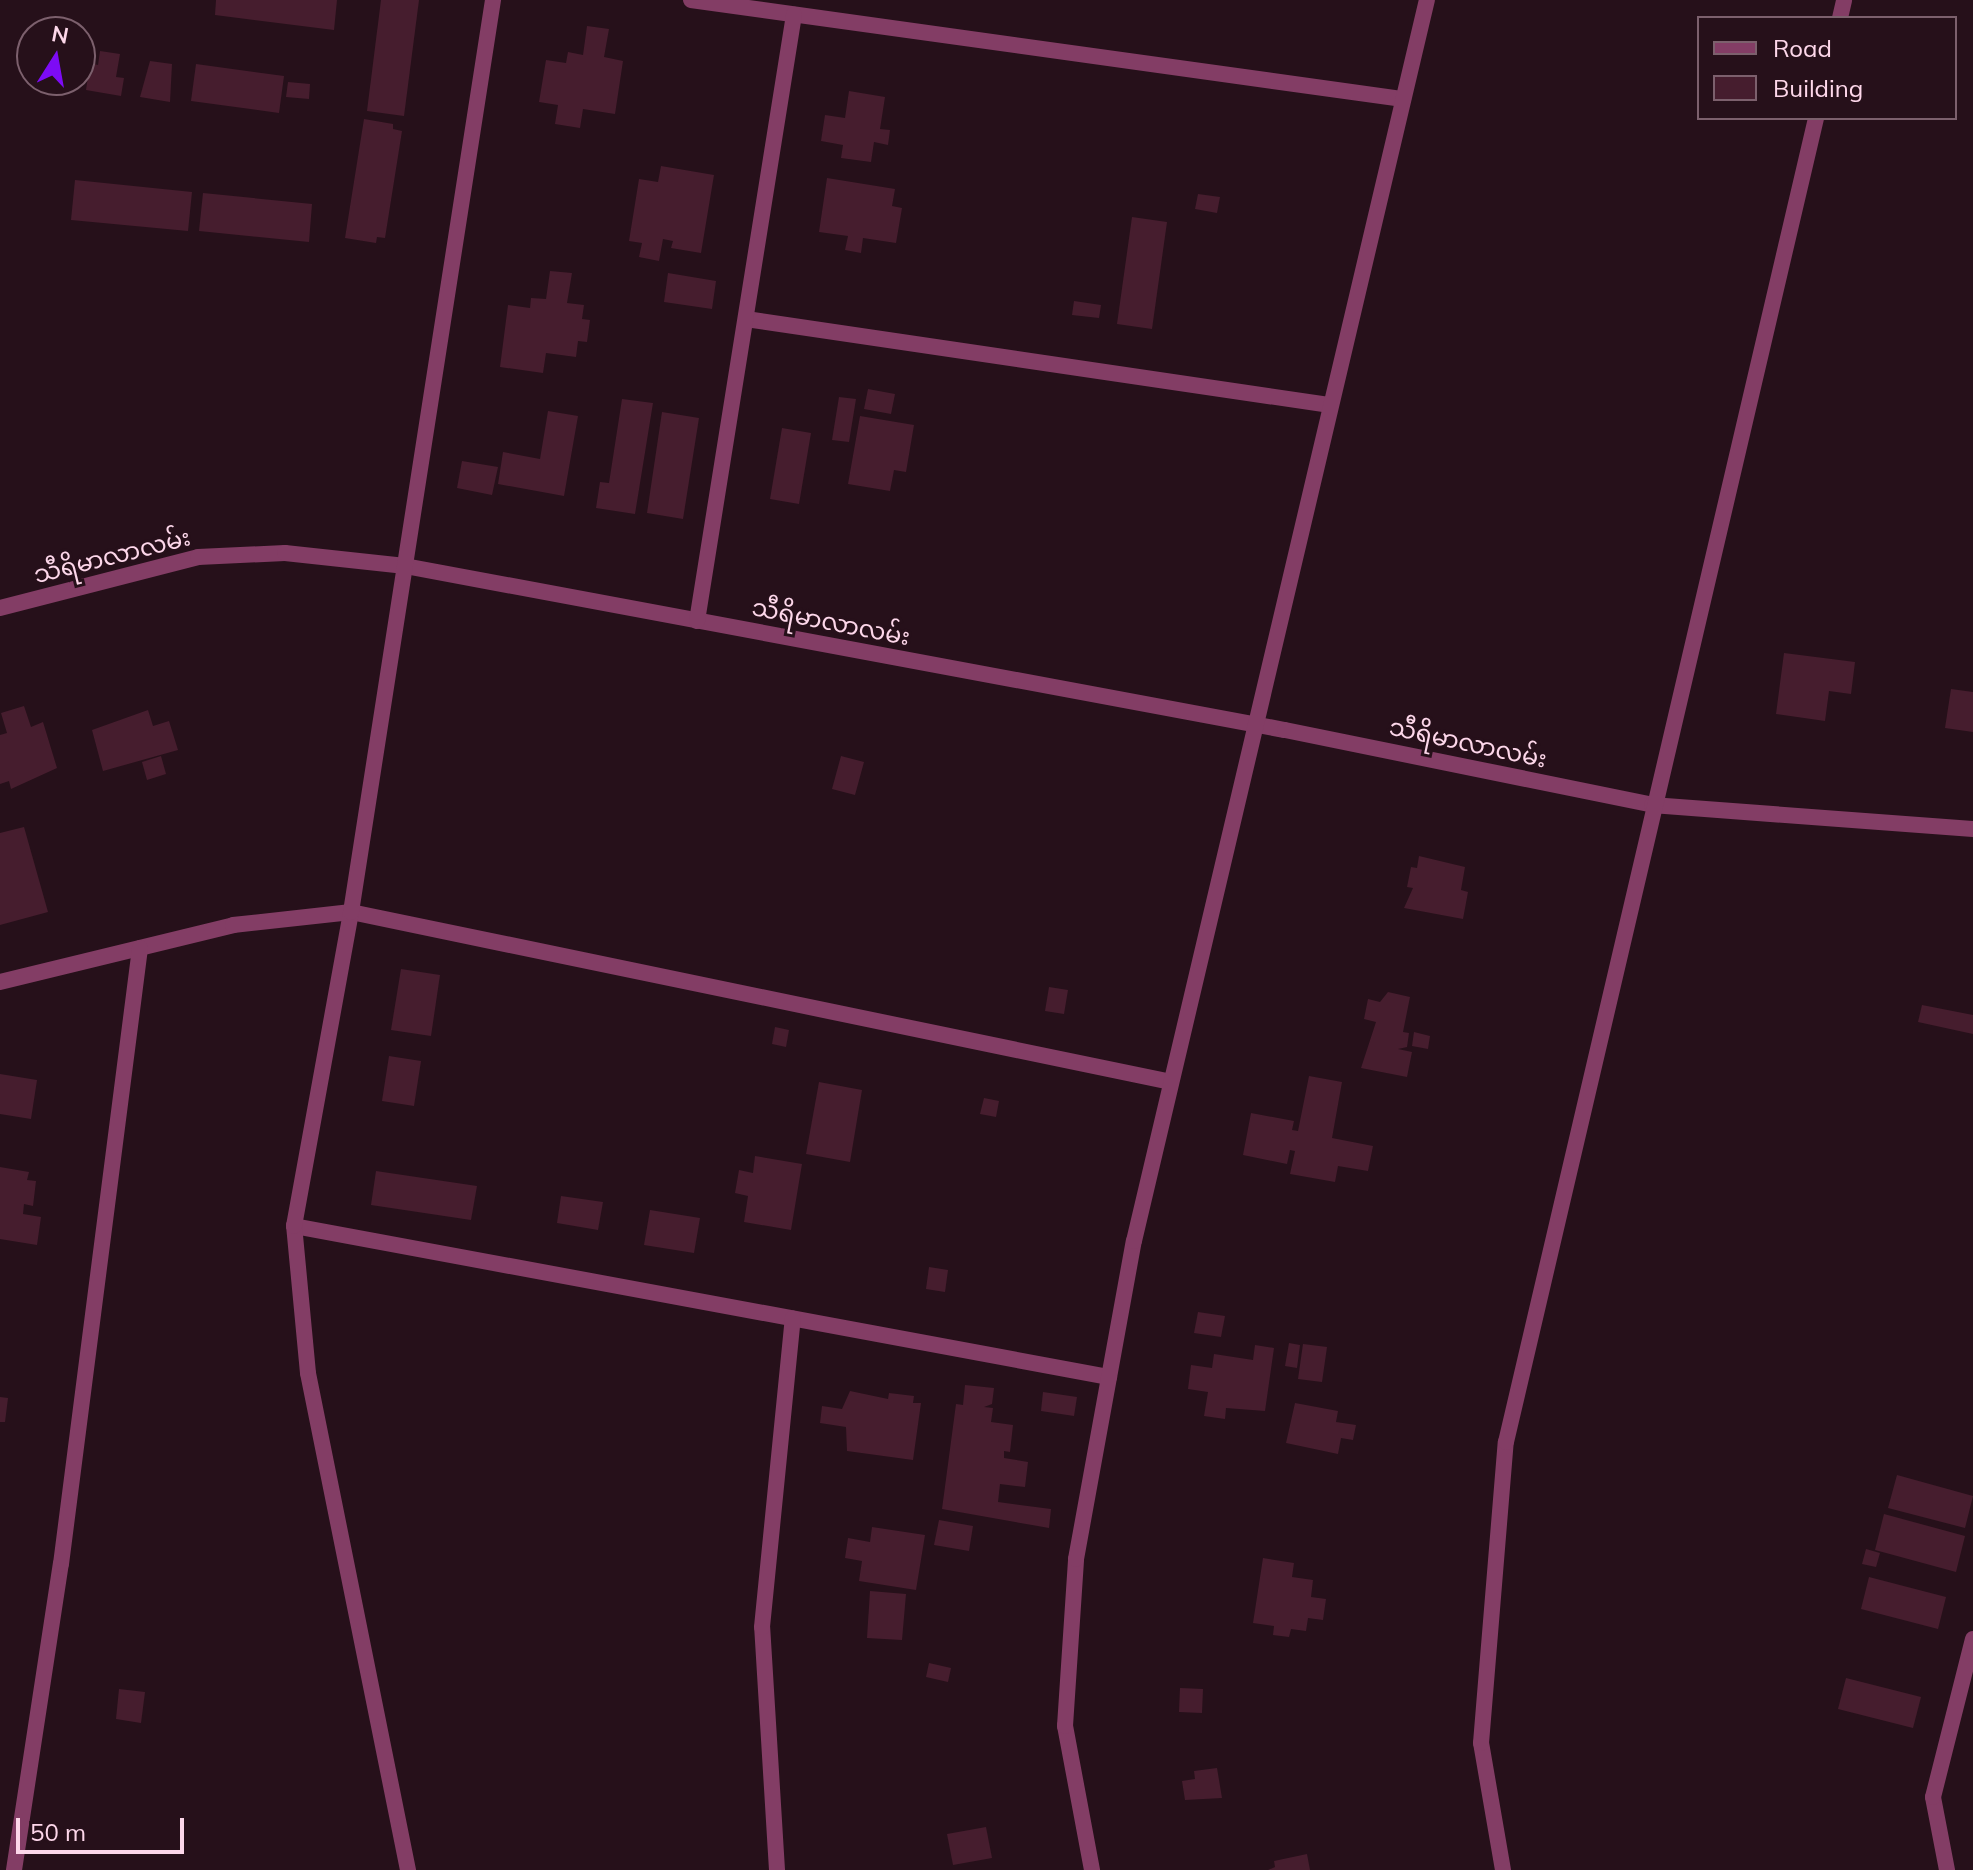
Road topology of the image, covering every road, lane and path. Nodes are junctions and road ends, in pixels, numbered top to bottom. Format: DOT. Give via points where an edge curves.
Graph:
graph roads {
  1 [pos="493,0"];
  2 [pos="691,0"];
  3 [pos="1427,0"];
  4 [pos="794,15"];
  5 [pos="1403,99"];
  6 [pos="1816,120"];
  7 [pos="746,319"];
  8 [pos="1329,405"];
  9 [pos="405,566"];
  10 [pos="0,608"];
  11 [pos="697,621"];
  12 [pos="1259,727"];
  13 [pos="1652,805"];
  14 [pos="1973,829"];
  15 [pos="351,912"];
  16 [pos="140,948"];
  17 [pos="0,982"];
  18 [pos="1171,1082"];
  19 [pos="294,1226"];
  20 [pos="793,1319"];
  21 [pos="1109,1377"];
  22 [pos="1973,1639"];
  23 [pos="14,1870"];
  24 [pos="408,1870"];
  25 [pos="777,1870"];
  26 [pos="1092,1870"];
  27 [pos="1503,1870"];
  28 [pos="1947,1870"];
  1 -- 9 [label="street"];
  2 -- 4 [label="street"];
  3 -- 5 [label="street"];
  4 -- 5 [label="street"];
  4 -- 7 [label="street"];
  5 -- 8 [label="street"];
  6 -- 13 [label="street"];
  7 -- 8 [label="street"];
  7 -- 11 [label="street"];
  8 -- 12 [label="street"];
  9 -- 10 [label="street, သီရိမာလာလမ်း" via="285,553 198,557"];
  9 -- 11 [label="street, သီရိမာလာလမ်း"];
  9 -- 15 [label="street"];
  11 -- 12 [label="street, သီရိမာလာလမ်း"];
  12 -- 13 [label="street, သီရိမာလာလမ်း"];
  12 -- 18 [label="street"];
  13 -- 14 [label="street, သီရိမာလာလမ်း"];
  13 -- 27 [label="street" via="1506,1442 1481,1743"];
  15 -- 16 [label="street" via="233,925"];
  15 -- 18 [label="street"];
  15 -- 19 [label="street"];
  16 -- 17 [label="street"];
  16 -- 23 [label="street" via="61,1564"];
  18 -- 21 [label="street"];
  19 -- 20 [label="street"];
  19 -- 24 [label="street" via="308,1373"];
  20 -- 21 [label="street"];
  20 -- 25 [label="street" via="762,1627"];
  21 -- 26 [label="street" via="1076,1559 1065,1726"];
  22 -- 28 [label="street" via="1933,1797"];
}
